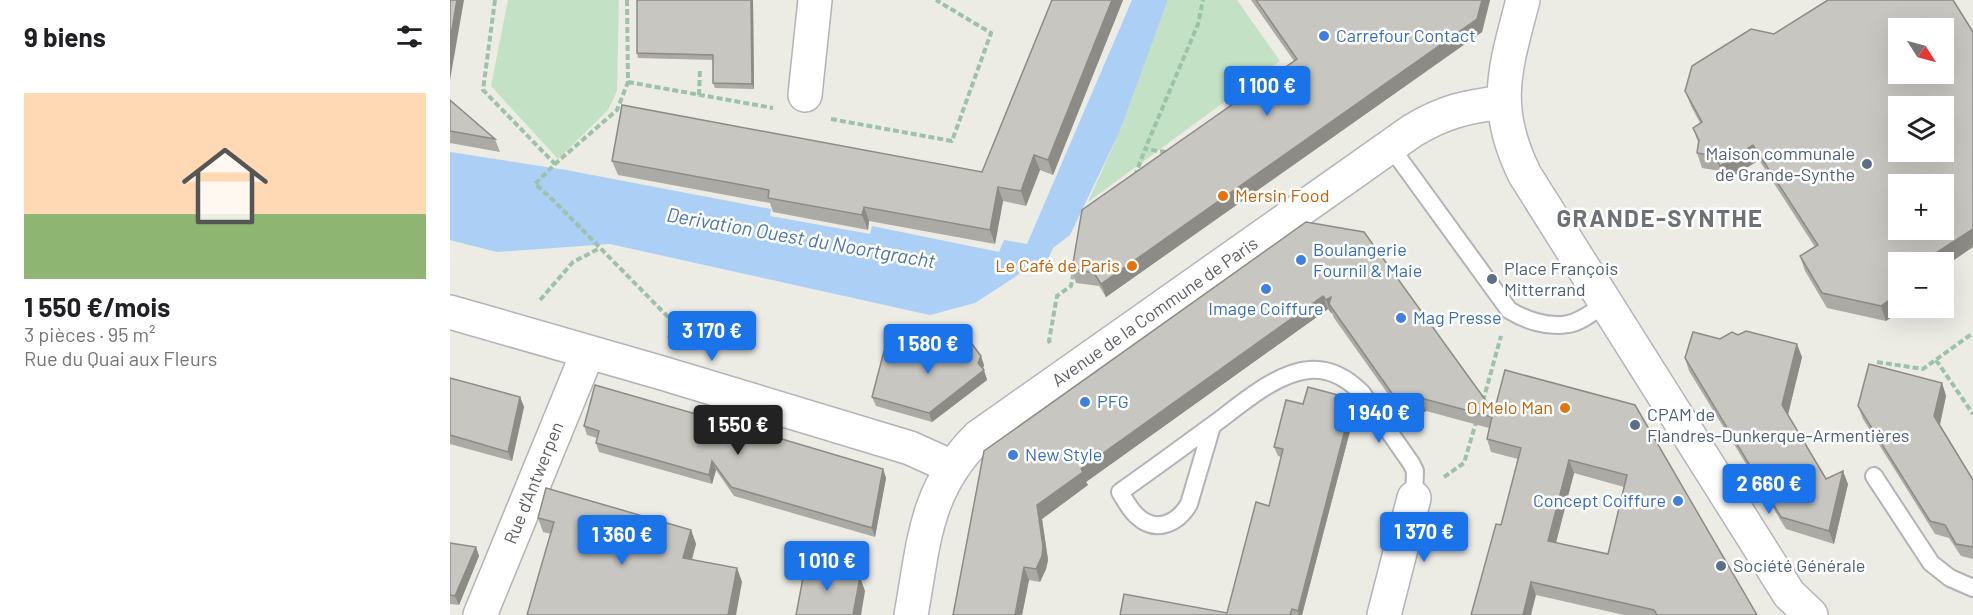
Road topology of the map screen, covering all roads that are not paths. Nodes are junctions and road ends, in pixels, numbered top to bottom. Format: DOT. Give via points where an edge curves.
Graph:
graph roads {
  1 [pos="815,0"];
  2 [pos="1523,0"];
  3 [pos="1503,102"];
  4 [pos="804,108"];
  5 [pos="1390,146"];
  6 [pos="1605,304"];
  7 [pos="450,312"];
  8 [pos="588,352"];
  9 [pos="1212,426"];
  10 [pos="952,467"];
  11 [pos="1874,476"];
  12 [pos="1414,498"];
  13 [pos="1973,588"];
  14 [pos="480,615"];
  15 [pos="911,615"];
  16 [pos="1384,615"];
  17 [pos="1811,615"];
  1 -- 4 [label="street"];
  2 -- 3 [label="street" via="1507,64"];
  3 -- 5 [label="street, Avenue de la Commune de Paris" via="1462,107 1443,114"];
  3 -- 6 [label="street" via="1508,136 1518,161"];
  5 -- 6 [label="lane" via="1509,310 1529,320 1557,325 1569,324"];
  5 -- 10 [label="street, Avenue de la Commune de Paris" via="988,429"];
  6 -- 17 [label="street" via="1789,594"];
  7 -- 8 [label="street"];
  8 -- 10 [label="street" via="910,448"];
  8 -- 14 [label="street, Rue d'Antwerpen"];
  9 -- 9 [label="lane" via="1120,492 1135,515 1153,524 1164,525 1178,519 1189,504"];
  9 -- 12 [label="lane" via="1284,377 1309,370 1334,372 1362,393 1407,458 1415,471"];
  10 -- 15 [label="street, Avenue de la Commune de Paris" via="930,513"];
  11 -- 13 [label="lane" via="1931,563 1950,578"];
  12 -- 16 [label="street"];
}
